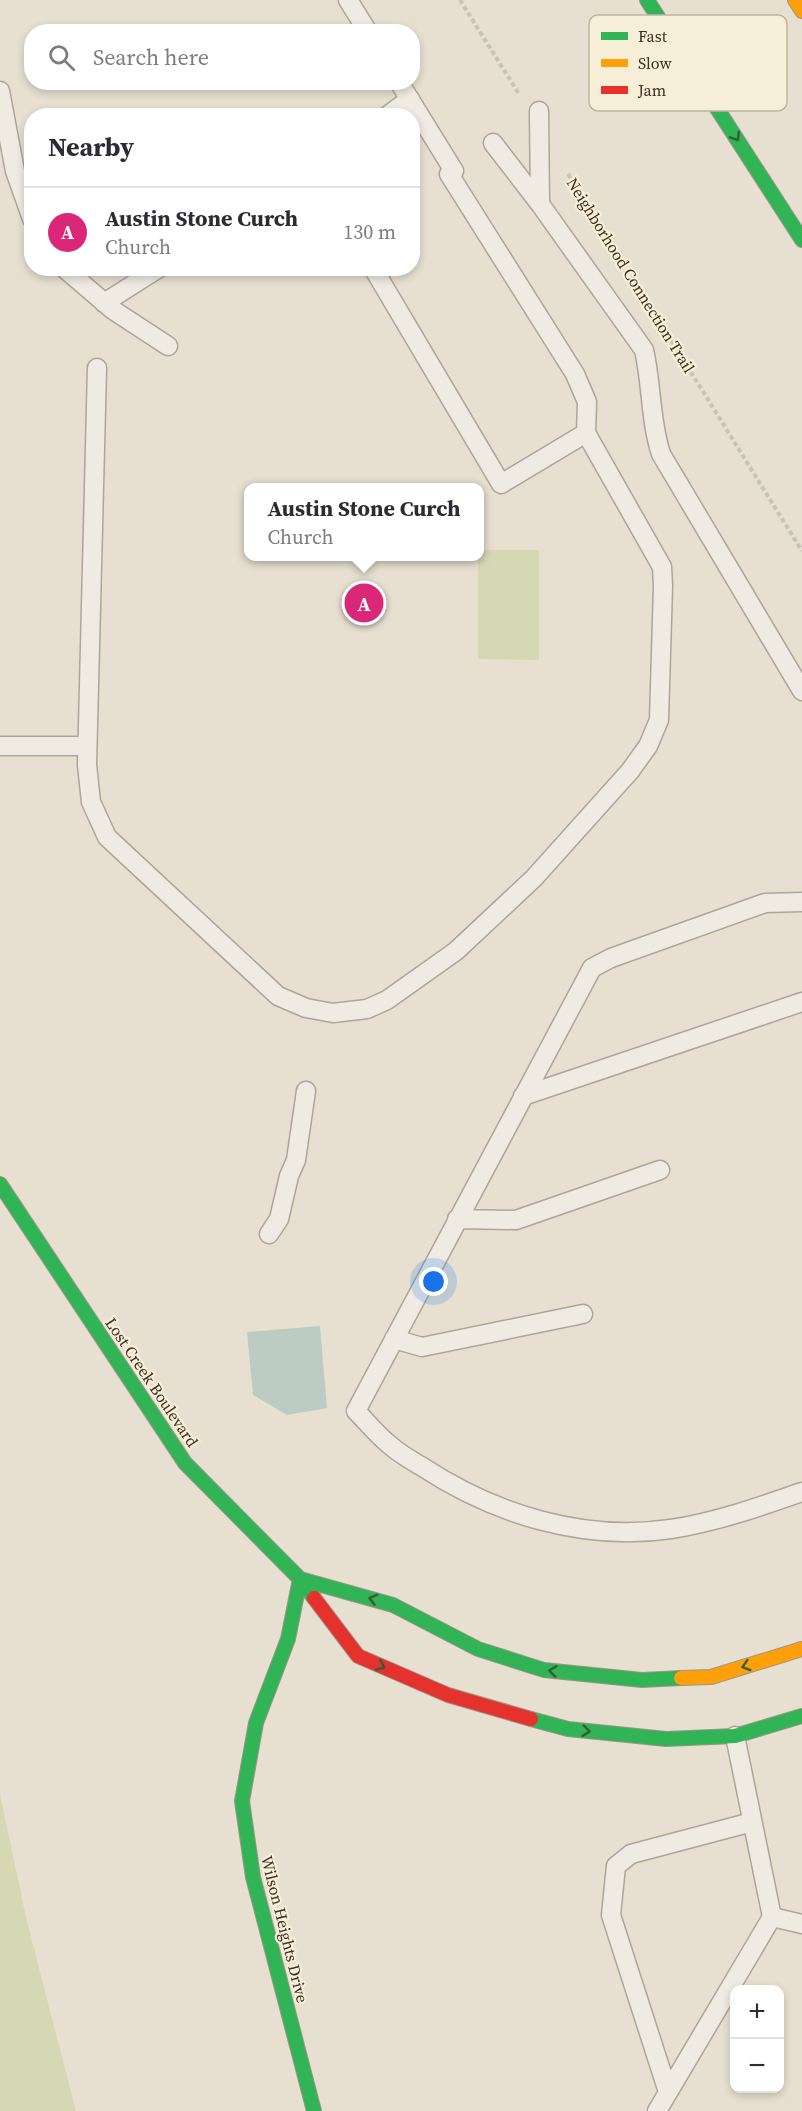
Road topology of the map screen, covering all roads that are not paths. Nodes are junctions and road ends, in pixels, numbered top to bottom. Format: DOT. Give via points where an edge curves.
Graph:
graph roads {
  1 [pos="348,0"];
  2 [pos="647,0"];
  3 [pos="795,0"];
  4 [pos="802,11"];
  5 [pos="657,15"];
  6 [pos="363,24"];
  7 [pos="404,90"];
  8 [pos="0,91"];
  9 [pos="410,99"];
  10 [pos="398,108"];
  11 [pos="415,108"];
  12 [pos="719,111"];
  13 [pos="420,117"];
  14 [pos="539,119"];
  15 [pos="493,143"];
  16 [pos="24,196"];
  17 [pos="540,204"];
  18 [pos="802,240"];
  19 [pos="73,276"];
  20 [pos="146,276"];
  21 [pos="378,276"];
  22 [pos="104,303"];
  23 [pos="168,346"];
  24 [pos="97,368"];
  25 [pos="586,433"];
  26 [pos="802,692"];
  27 [pos="0,746"];
  28 [pos="87,746"];
  29 [pos="802,902"];
  30 [pos="802,1002"];
  31 [pos="306,1091"];
  32 [pos="523,1096"];
  33 [pos="660,1170"];
  34 [pos="0,1184"];
  35 [pos="457,1219"];
  36 [pos="270,1234"];
  37 [pos="583,1314"];
  38 [pos="394,1339"];
  39 [pos="802,1492"];
  40 [pos="300,1579"];
  41 [pos="802,1649"];
  42 [pos="802,1716"];
  43 [pos="735,1736"];
  44 [pos="752,1822"];
  45 [pos="772,1917"];
  46 [pos="802,1924"];
  47 [pos="668,2092"];
  48 [pos="314,2111"];
  49 [pos="657,2111"];
  1 -- 6 [label="lane"];
  2 -- 5 [label="main road, one-way"];
  3 -- 4 [label="main road"];
  7 -- 9 [label="lane"];
  8 -- 16 [label="lane" via="15,171"];
  9 -- 10 [label="lane"];
  9 -- 11 [label="lane"];
  12 -- 18 [label="main road, one-way"];
  13 -- 25 [label="lane" via="575,374 587,402"];
  14 -- 17 [label="lane"];
  15 -- 17 [label="lane"];
  17 -- 26 [label="lane" via="644,350 661,454"];
  19 -- 22 [label="lane"];
  20 -- 22 [label="lane"];
  21 -- 25 [label="lane" via="501,484"];
  22 -- 23 [label="lane"];
  24 -- 28 [label="lane"];
  25 -- 28 [label="lane" via="662,567 659,720 648,746 630,771 534,878 456,951 387,1000 367,1010 333,1013 306,1008 278,996 107,837 91,802"];
  27 -- 28 [label="lane"];
  29 -- 32 [label="lane" via="765,903 592,968"];
  30 -- 32 [label="lane"];
  31 -- 36 [label="lane" via="296,1160 279,1219"];
  32 -- 35 [label="lane"];
  33 -- 35 [label="lane" via="516,1220"];
  34 -- 40 [label="main road, Lost Creek Boulevard" via="185,1463"];
  35 -- 38 [label="lane"];
  37 -- 38 [label="lane" via="422,1347"];
  38 -- 39 [label="lane" via="356,1411 391,1447 463,1492 501,1508 541,1522 628,1533 718,1520"];
  41 -- 40 [label="main road, Lost Creek Boulevard, one-way" via="711,1677 642,1680 544,1670 478,1649 393,1605"];
  40 -- 43 [label="main road, Lost Creek Boulevard, one-way" via="358,1656 448,1695 568,1729 666,1739"];
  40 -- 48 [label="main road, Wilson Heights Drive" via="288,1639 256,1723 242,1801 253,1877"];
  42 -- 43 [label="main road, Lost Creek Boulevard"];
  43 -- 44 [label="lane"];
  44 -- 45 [label="lane"];
  44 -- 47 [label="lane" via="631,1854 616,1866 611,1915"];
  45 -- 46 [label="lane"];
  45 -- 47 [label="lane"];
  47 -- 49 [label="lane"];
}
